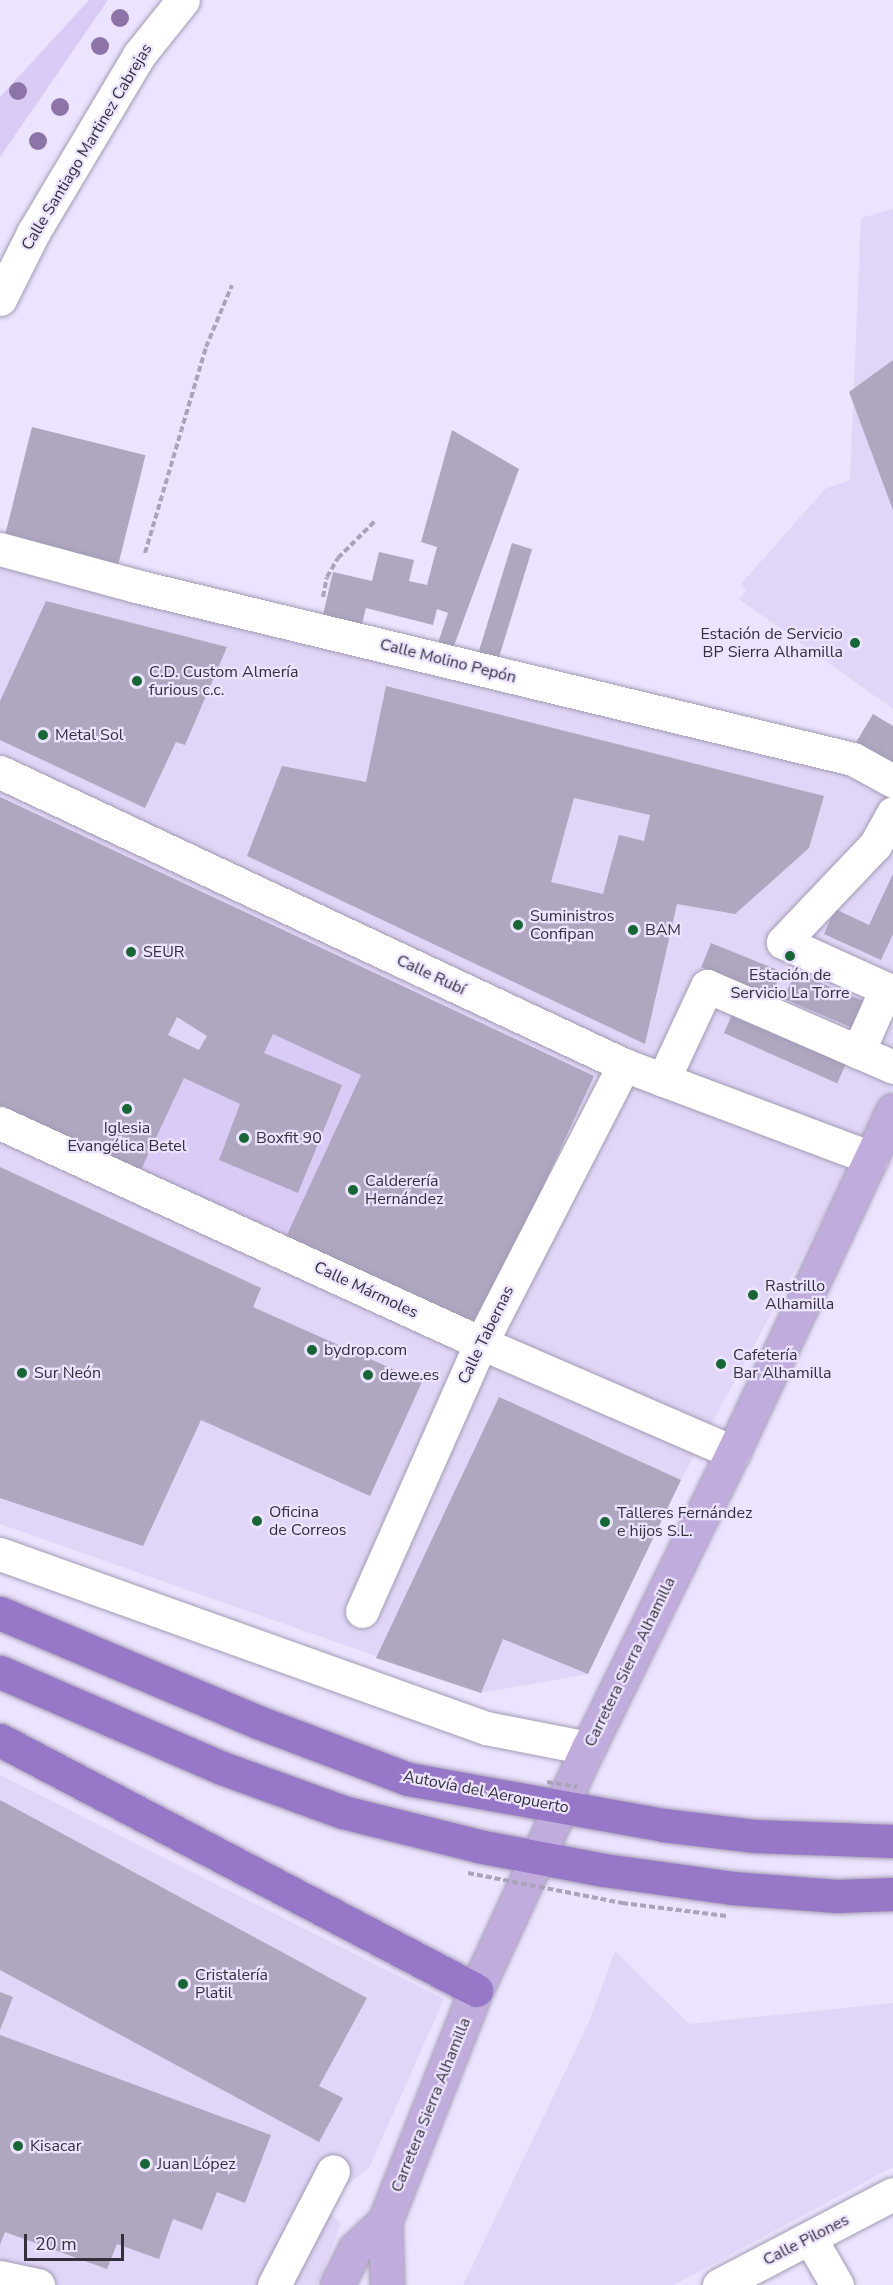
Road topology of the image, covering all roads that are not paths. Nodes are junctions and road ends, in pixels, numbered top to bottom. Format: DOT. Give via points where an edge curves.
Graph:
graph roads {
  1 [pos="183,0"];
  2 [pos="0,299"];
  3 [pos="0,549"];
  4 [pos="0,772"];
  5 [pos="893,781"];
  6 [pos="893,813"];
  7 [pos="890,990"];
  8 [pos="858,1052"];
  9 [pos="624,1065"];
  10 [pos="893,1067"];
  11 [pos="663,1080"];
  12 [pos="893,1111"];
  13 [pos="0,1123"];
  14 [pos="871,1158"];
  15 [pos="481,1343"];
  16 [pos="734,1452"];
  17 [pos="0,1554"];
  18 [pos="362,1611"];
  19 [pos="0,1613"];
  20 [pos="0,1672"];
  21 [pos="0,1740"];
  22 [pos="588,1748"];
  23 [pos="562,1792"];
  24 [pos="893,1841"];
  25 [pos="538,1857"];
  26 [pos="893,1894"];
  27 [pos="476,1990"];
  28 [pos="333,2171"];
  29 [pos="893,2194"];
  30 [pos="385,2221"];
  31 [pos="810,2238"];
  32 [pos="0,2277"];
  33 [pos="38,2285"];
  34 [pos="274,2285"];
  35 [pos="337,2285"];
  36 [pos="387,2285"];
  37 [pos="719,2285"];
  38 [pos="837,2285"];
  1 -- 2 [label="street, Calle Santiago Martinez Cabrejas" via="139,55 33,232"];
  3 -- 5 [label="street, Calle Molino Pepón" via="136,586 853,759"];
  4 -- 9 [label="street, Calle Rubí"];
  6 -- 7 [label="street" via="875,845 783,942"];
  7 -- 8 [label="street"];
  8 -- 10 [label="street"];
  8 -- 11 [label="street" via="707,986"];
  9 -- 11 [label="street, Calle Rubí"];
  9 -- 15 [label="street, Calle Tabernas"];
  11 -- 14 [label="street, Calle Rubí"];
  12 -- 14 [label="main road, Carretera Sierra Alhamilla"];
  13 -- 15 [label="street, Calle Mármoles"];
  14 -- 16 [label="main road, Carretera Sierra Alhamilla"];
  15 -- 16 [label="street, Calle Mármoles"];
  15 -- 18 [label="street, Calle Tabernas"];
  16 -- 22 [label="main road, Carretera Sierra Alhamilla"];
  17 -- 22 [label="street" via="486,1728"];
  19 -- 23 [label="highway, Autovía del Aeropuerto" via="258,1722 408,1779"];
  20 -- 25 [label="highway" via="222,1768 344,1812"];
  21 -- 27 [label="highway"];
  22 -- 23 [label="main road, Carretera Sierra Alhamilla"];
  23 -- 24 [label="highway, Autovía del Aeropuerto" via="755,1836"];
  23 -- 25 [label="main road, Carretera Sierra Alhamilla"];
  25 -- 26 [label="highway" via="732,1888 837,1896"];
  25 -- 27 [label="main road, Carretera Sierra Alhamilla"];
  27 -- 30 [label="main road, Carretera Sierra Alhamilla"];
  28 -- 34 [label="street"];
  29 -- 31 [label="street, Calle Pilones"];
  30 -- 35 [label="main road, Carretera Sierra Alhamilla" via="355,2249"];
  30 -- 36 [label="main road, Carretera Sierra Alhamilla"];
  31 -- 37 [label="street, Calle Pilones"];
  31 -- 38 [label="street"];
  32 -- 33 [label="street"];
}
